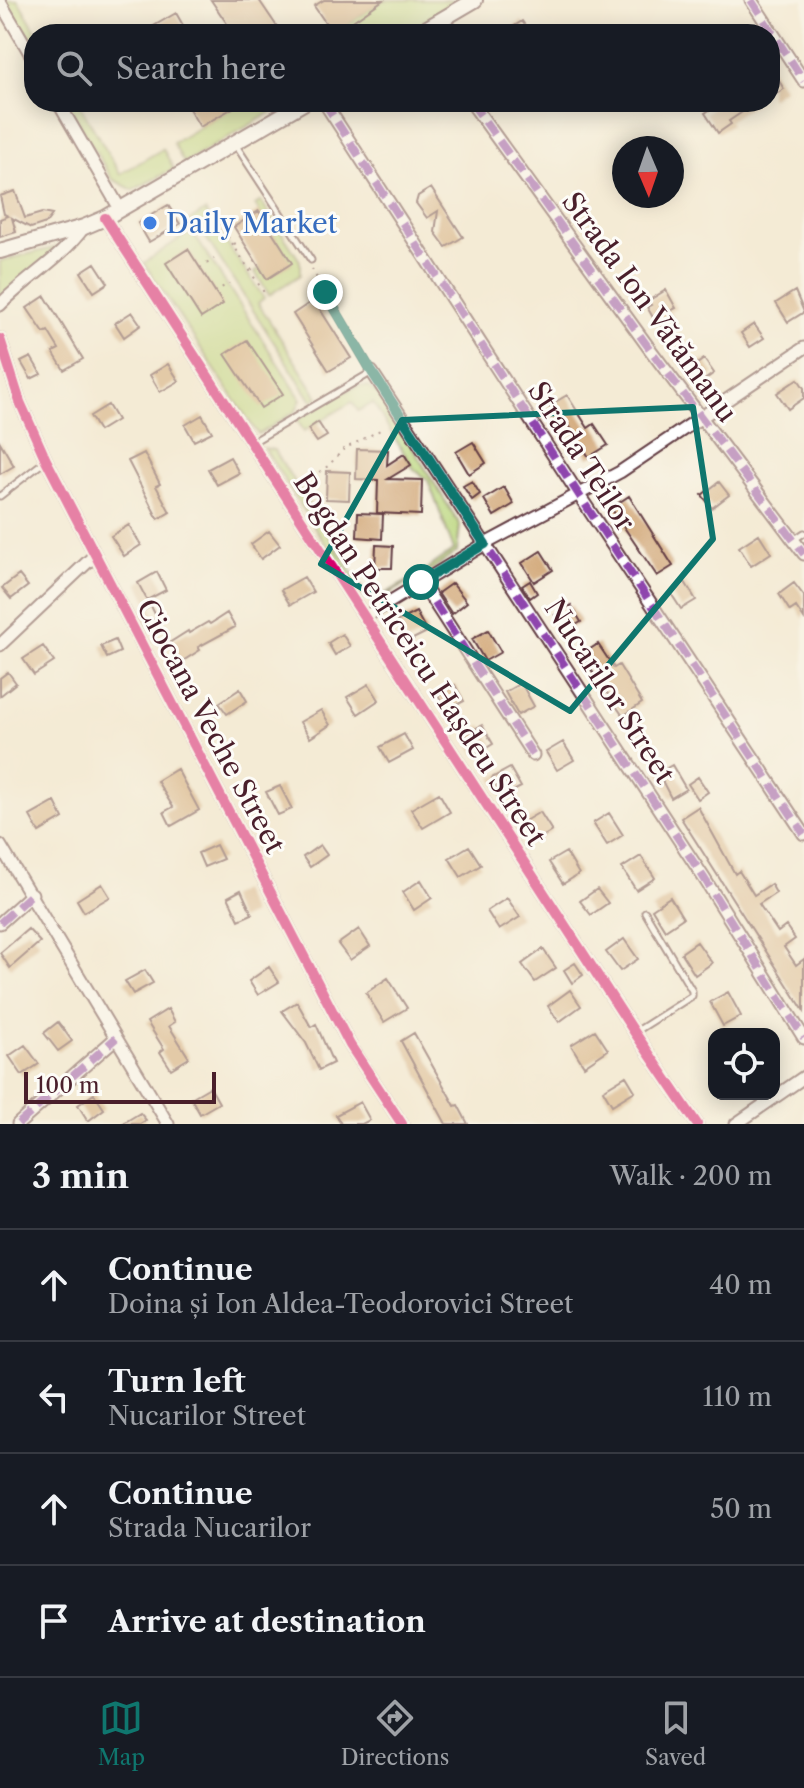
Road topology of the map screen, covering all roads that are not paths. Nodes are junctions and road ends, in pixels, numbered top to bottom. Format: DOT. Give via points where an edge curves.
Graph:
graph roads {
  1 [pos="475,0"];
  2 [pos="751,0"];
  3 [pos="0,2"];
  4 [pos="435,24"];
  5 [pos="767,24"];
  6 [pos="24,43"];
  7 [pos="780,44"];
  8 [pos="804,81"];
  9 [pos="64,112"];
  10 [pos="288,112"];
  11 [pos="330,112"];
  12 [pos="478,112"];
  13 [pos="235,143"];
  14 [pos="120,209"];
  15 [pos="105,218"];
  16 [pos="84,227"];
  17 [pos="0,251"];
  18 [pos="311,260"];
  19 [pos="325,292"];
  20 [pos="0,305"];
  21 [pos="0,339"];
  22 [pos="804,348"];
  23 [pos="372,372"];
  24 [pos="700,416"];
  25 [pos="250,444"];
  26 [pos="46,460"];
  27 [pos="579,495"];
  28 [pos="0,496"];
  29 [pos="799,536"];
  30 [pos="485,544"];
  31 [pos="804,554"];
  32 [pos="95,555"];
  33 [pos="421,582"];
  34 [pos="365,617"];
  35 [pos="0,645"];
  36 [pos="533,755"];
  37 [pos="804,834"];
  38 [pos="0,845"];
  39 [pos="32,894"];
  40 [pos="645,912"];
  41 [pos="0,923"];
  42 [pos="635,1033"];
  43 [pos="116,1038"];
  44 [pos="804,1038"];
  45 [pos="804,1077"];
  46 [pos="18,1124"];
  47 [pos="168,1124"];
  48 [pos="402,1124"];
  49 [pos="697,1124"];
  50 [pos="736,1124"];
  1 -- 4 [label="street"];
  2 -- 5 [label="street"];
  3 -- 6 [label="street"];
  7 -- 8 [label="street"];
  9 -- 14 [label="street"];
  10 -- 13 [label="street"];
  11 -- 27 [label="street, Strada Teilor"];
  12 -- 24 [label="street, Strada Ion Vătămanu"];
  13 -- 14 [label="street"];
  13 -- 18 [label="lane"];
  14 -- 15 [label="street"];
  15 -- 16 [label="street"];
  15 -- 25 [label="street, Bogdan Petriceicu Hașdeu Street"];
  16 -- 17 [label="street"];
  16 -- 20 [label="street"];
  19 -- 23 [label="lane"];
  21 -- 26 [label="street, Ciocana Veche Street"];
  22 -- 24 [label="street"];
  23 -- 25 [label="lane"];
  23 -- 30 [label="street, Nucarilor Street"];
  24 -- 27 [label="street" via="662,446"];
  24 -- 29 [label="street, Strada Ion Vătămanu"];
  25 -- 34 [label="street, Bogdan Petriceicu Hașdeu Street"];
  26 -- 28 [label="lane"];
  26 -- 32 [label="street, Ciocana Veche Street"];
  27 -- 30 [label="street"];
  27 -- 37 [label="street, Strada Teilor"];
  29 -- 31 [label="street, Strada Ion Vătămanu"];
  30 -- 33 [label="street"];
  30 -- 44 [label="street, Nucarilor Street"];
  32 -- 35 [label="street"];
  32 -- 48 [label="street, Ciocana Veche Street" via="350,1045"];
  33 -- 34 [label="street"];
  33 -- 36 [label="street"];
  34 -- 42 [label="street, Bogdan Petriceicu Hașdeu Street"];
  38 -- 39 [label="street"];
  39 -- 41 [label="street"];
  39 -- 43 [label="street"];
  40 -- 42 [label="lane" via="692,996"];
  42 -- 49 [label="street, Bogdan Petriceicu Hașdeu Street"];
  43 -- 46 [label="street"];
  43 -- 47 [label="street"];
  45 -- 50 [label="street"];
}
